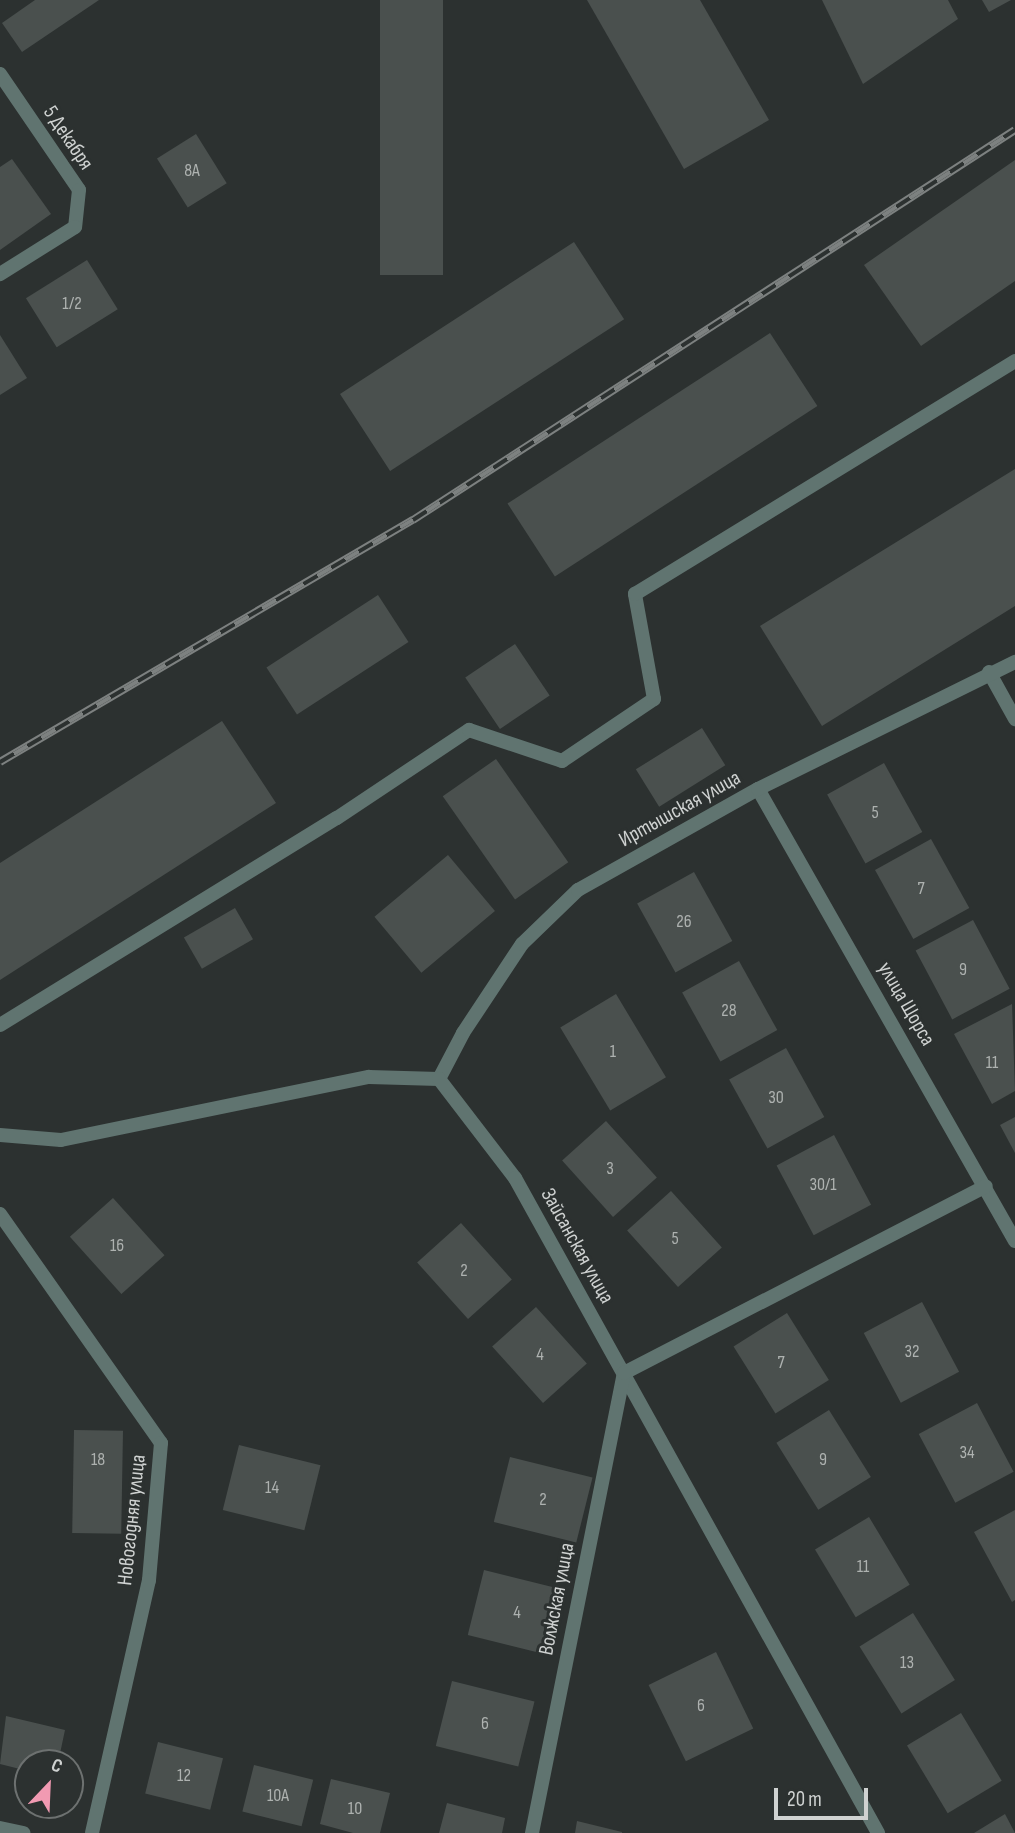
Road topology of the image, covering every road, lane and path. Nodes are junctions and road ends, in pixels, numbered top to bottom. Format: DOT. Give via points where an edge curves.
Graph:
graph roads {
  1 [pos="0,74"];
  2 [pos="0,274"];
  3 [pos="1015,361"];
  4 [pos="1015,662"];
  5 [pos="989,672"];
  6 [pos="1015,719"];
  7 [pos="758,789"];
  8 [pos="0,1025"];
  9 [pos="439,1079"];
  10 [pos="0,1135"];
  11 [pos="986,1186"];
  12 [pos="0,1214"];
  13 [pos="1015,1241"];
  14 [pos="624,1373"];
  15 [pos="0,1828"];
  16 [pos="23,1833"];
  17 [pos="92,1833"];
  18 [pos="532,1833"];
  19 [pos="878,1833"];
  1 -- 2 [label="street, 5 Декабря" via="79,190 75,227"];
  3 -- 8 [label="street" via="635,594 653,699 562,761 470,730 337,818"];
  4 -- 5 [label="street, Иртышская улица"];
  5 -- 6 [label="street"];
  5 -- 7 [label="street, Иртышская улица"];
  7 -- 9 [label="street, Иртышская улица" via="579,890 522,944 463,1033"];
  7 -- 11 [label="street, улица Щорса"];
  9 -- 10 [label="street" via="369,1077 61,1140"];
  9 -- 14 [label="street, Зайсанская улица" via="515,1178"];
  11 -- 13 [label="street, улица Щорса"];
  11 -- 14 [label="street"];
  12 -- 17 [label="street, Новогодняя улица" via="161,1443 149,1580"];
  14 -- 18 [label="street, Волжская улица"];
  14 -- 19 [label="street, Зайсанская улица"];
  15 -- 16 [label="street"];
}
